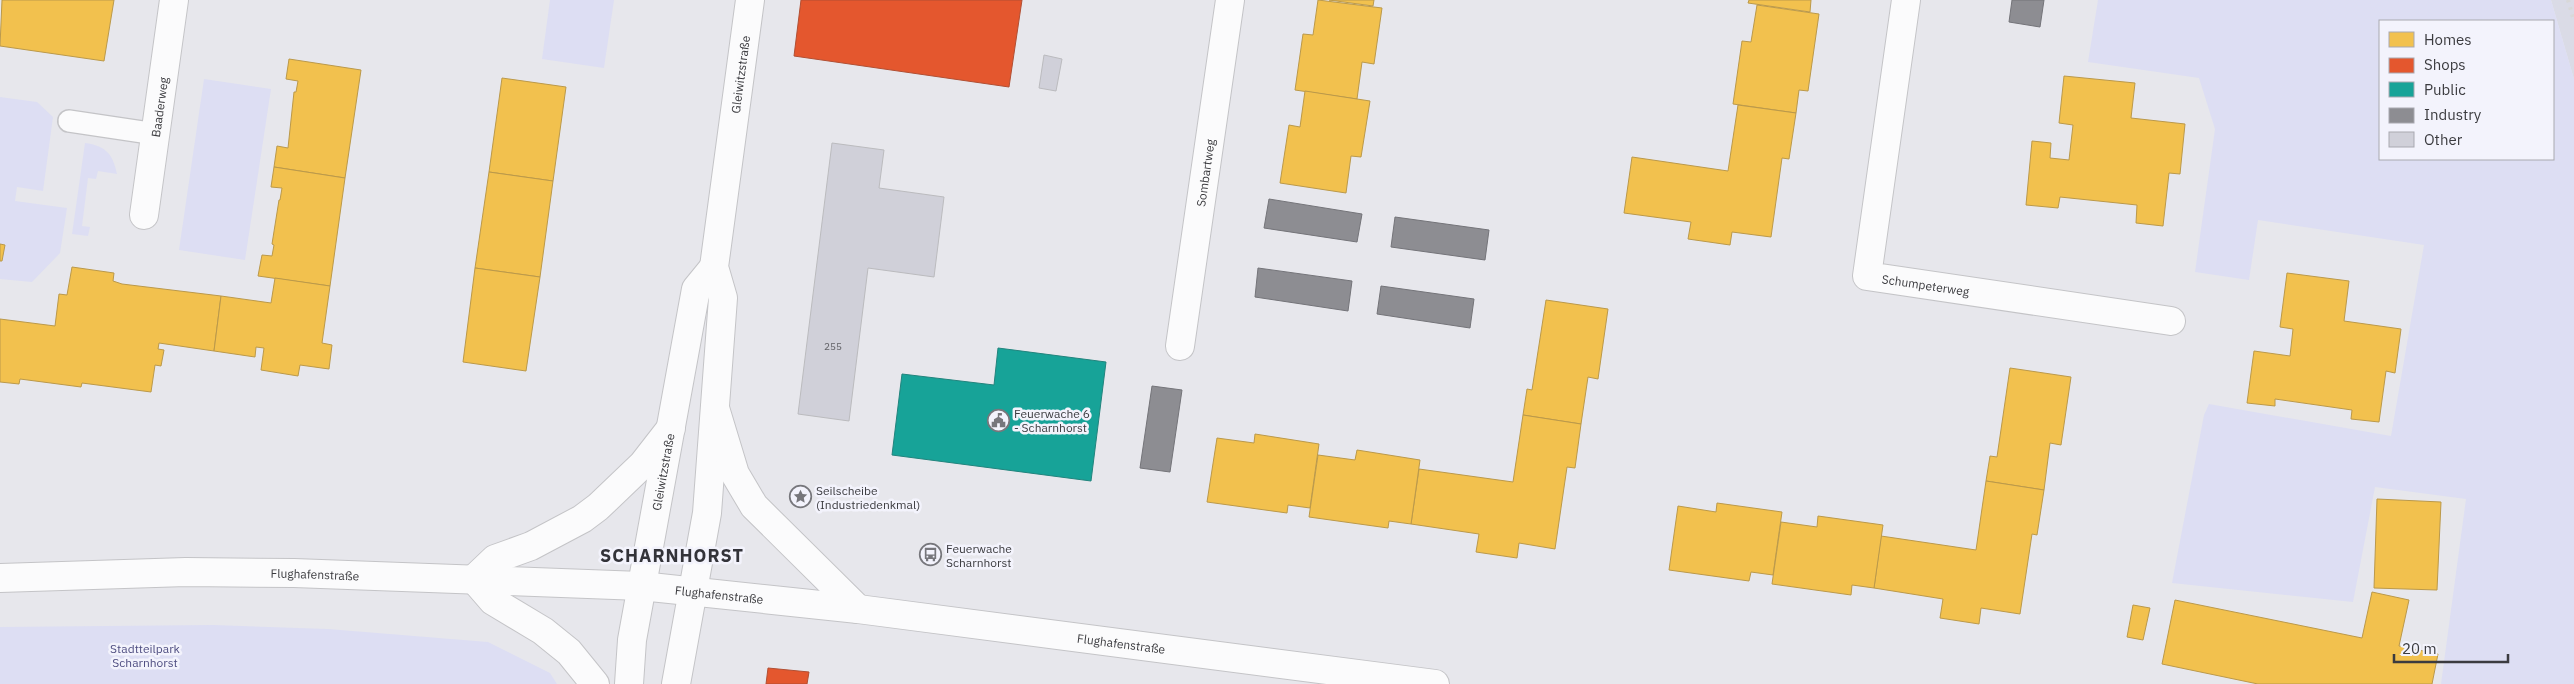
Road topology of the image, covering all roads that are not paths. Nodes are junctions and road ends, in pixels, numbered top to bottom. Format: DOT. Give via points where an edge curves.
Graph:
graph roads {
  1 [pos="174,0"];
  2 [pos="750,0"];
  3 [pos="1230,0"];
  4 [pos="1906,0"];
  5 [pos="69,121"];
  6 [pos="156,134"];
  7 [pos="144,215"];
  8 [pos="714,267"];
  9 [pos="2171,321"];
  10 [pos="1180,346"];
  11 [pos="715,408"];
  12 [pos="671,428"];
  13 [pos="0,578"];
  14 [pos="474,579"];
  15 [pos="641,586"];
  16 [pos="692,591"];
  17 [pos="858,610"];
  18 [pos="595,684"];
  19 [pos="628,684"];
  20 [pos="676,684"];
  21 [pos="1435,684"];
  1 -- 6 [label="street, Baaderweg"];
  2 -- 8 [label="street, Gleiwitzstraße"];
  3 -- 10 [label="street, Sombartweg"];
  4 -- 9 [label="street, Schumpeterweg" via="1867,276"];
  5 -- 6 [label="lane"];
  6 -- 7 [label="street, Baaderweg"];
  8 -- 11 [label="street, Gleiwitzstraße" via="723,298"];
  8 -- 12 [label="street, Gleiwitzstraße" via="696,289"];
  11 -- 16 [label="street, Gleiwitzstraße" via="708,513"];
  11 -- 17 [label="street" via="735,474 754,506"];
  12 -- 14 [label="street" via="643,464 598,508 531,546 495,559"];
  12 -- 15 [label="street, Gleiwitzstraße"];
  13 -- 14 [label="street, Flughafenstraße" via="196,572"];
  14 -- 15 [label="street, Flughafenstraße"];
  14 -- 18 [label="street" via="493,601 543,631 569,652"];
  15 -- 16 [label="street, Flughafenstraße"];
  15 -- 19 [label="street, Gleiwitzstraße"];
  16 -- 17 [label="street, Flughafenstraße"];
  16 -- 20 [label="street, Gleiwitzstraße"];
  17 -- 21 [label="street, Flughafenstraße"];
}
